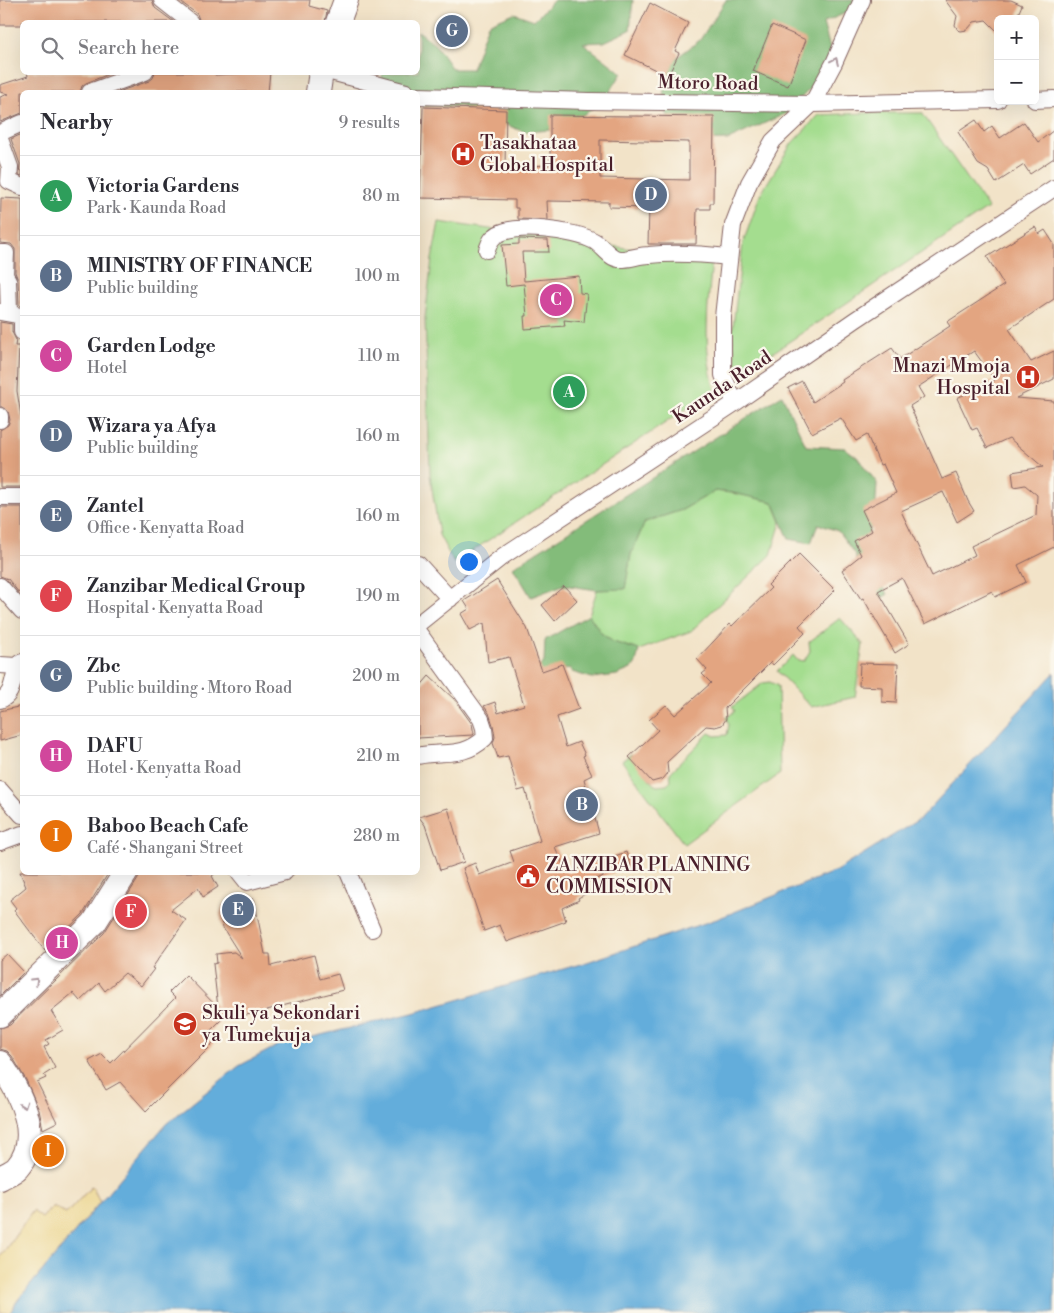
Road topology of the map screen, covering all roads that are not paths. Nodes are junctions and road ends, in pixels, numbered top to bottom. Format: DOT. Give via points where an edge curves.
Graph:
graph roads {
  1 [pos="346,0"];
  2 [pos="862,0"];
  3 [pos="168,2"];
  4 [pos="188,20"];
  5 [pos="339,20"];
  6 [pos="138,75"];
  7 [pos="321,75"];
  8 [pos="341,75"];
  9 [pos="98,90"];
  10 [pos="318,90"];
  11 [pos="389,90"];
  12 [pos="420,98"];
  13 [pos="1054,99"];
  14 [pos="994,100"];
  15 [pos="1039,100"];
  16 [pos="812,104"];
  17 [pos="20,124"];
  18 [pos="0,134"];
  19 [pos="0,139"];
  20 [pos="11,185"];
  21 [pos="1054,188"];
  22 [pos="487,250"];
  23 [pos="0,253"];
  24 [pos="729,256"];
  25 [pos="4,312"];
  26 [pos="20,316"];
  27 [pos="735,403"];
  28 [pos="0,497"];
  29 [pos="20,497"];
  30 [pos="420,566"];
  31 [pos="0,586"];
  32 [pos="450,599"];
  33 [pos="20,610"];
  34 [pos="420,622"];
  35 [pos="420,635"];
  36 [pos="20,664"];
  37 [pos="0,665"];
  38 [pos="0,700"];
  39 [pos="420,756"];
  40 [pos="0,790"];
  41 [pos="20,813"];
  42 [pos="20,835"];
  43 [pos="0,842"];
  44 [pos="120,875"];
  45 [pos="242,875"];
  46 [pos="274,875"];
  47 [pos="349,875"];
  48 [pos="372,929"];
  49 [pos="0,1015"];
  50 [pos="0,1063"];
  51 [pos="0,1178"];
  1 -- 5 [label="main road"];
  16 -- 2 [label="street, one-way"];
  3 -- 4 [label="street"];
  6 -- 9 [label="street"];
  7 -- 10 [label="main road"];
  8 -- 11 [label="street, Mtoro Road"];
  12 -- 16 [label="street, Mtoro Road"];
  13 -- 15 [label="street"];
  14 -- 16 [label="street, Mtoro Road"];
  16 -- 24 [label="street" via="773,141 749,183 733,225"];
  17 -- 18 [label="street"];
  19 -- 20 [label="street" via="10,167"];
  21 -- 27 [label="street, Kaunda Road"];
  22 -- 24 [label="street" via="496,235 538,228 584,236 620,259 690,253"];
  23 -- 25 [label="street" via="6,253 5,276 8,280"];
  24 -- 27 [label="street" via="723,375"];
  25 -- 26 [label="street"];
  27 -- 32 [label="street, Kaunda Road" via="503,556"];
  28 -- 29 [label="street"];
  30 -- 32 [label="street"];
  31 -- 33 [label="street"];
  32 -- 34 [label="street, Kaunda Road"];
  35 -- 39 [label="street" via="481,719 485,738 464,752"];
  36 -- 37 [label="street"];
  36 -- 38 [label="street" via="9,693"];
  40 -- 41 [label="street"];
  42 -- 43 [label="street"];
  49 -- 44 [label="main road, one-way" via="94,923"];
  45 -- 46 [label="street" via="247,882"];
  47 -- 48 [label="street"];
  50 -- 51 [label="main road, one-way" via="21,1098 28,1117 26,1153 16,1169"];
}
